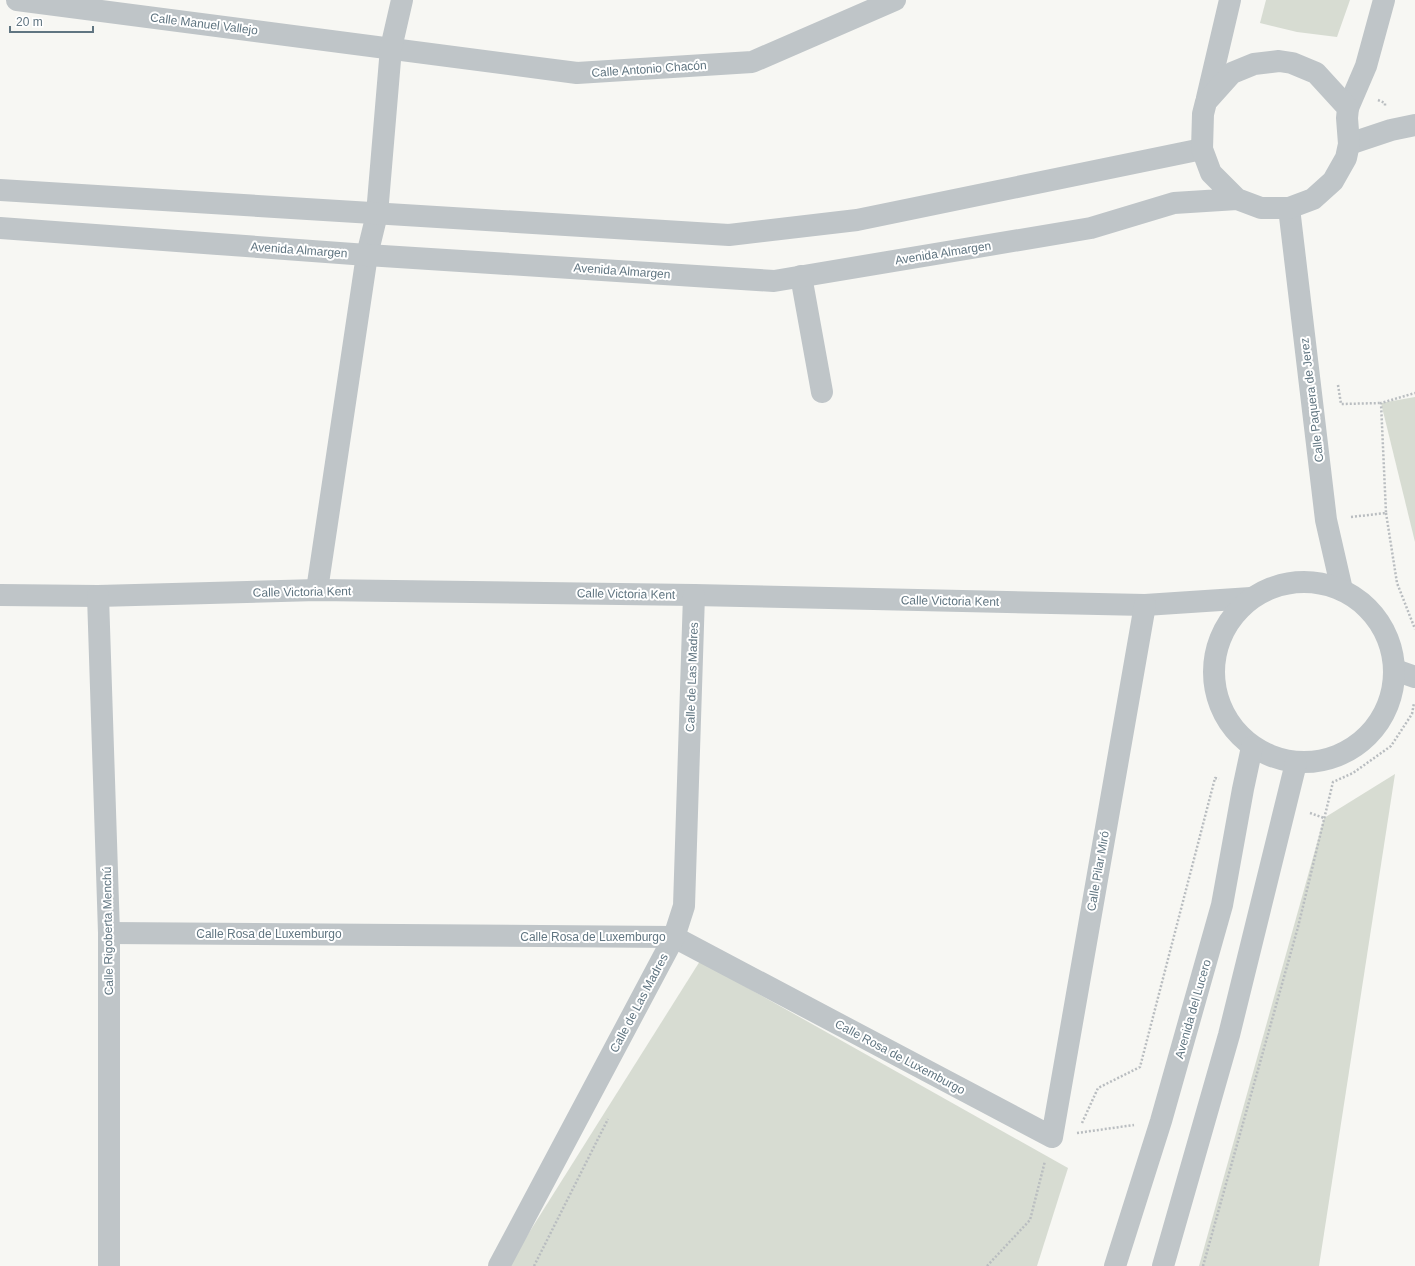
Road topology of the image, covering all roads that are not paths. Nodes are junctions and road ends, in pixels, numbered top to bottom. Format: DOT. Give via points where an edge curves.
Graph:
graph roads {
  1 [pos="17,0"];
  2 [pos="402,0"];
  3 [pos="895,0"];
  4 [pos="1230,0"];
  5 [pos="1384,0"];
  6 [pos="391,48"];
  7 [pos="1352,100"];
  8 [pos="1206,102"];
  9 [pos="1415,125"];
  10 [pos="1349,144"];
  11 [pos="1202,149"];
  12 [pos="0,190"];
  13 [pos="1237,199"];
  14 [pos="1289,208"];
  15 [pos="378,214"];
  16 [pos="0,228"];
  17 [pos="367,255"];
  18 [pos="801,276"];
  19 [pos="822,392"];
  20 [pos="317,590"];
  21 [pos="1342,590"];
  22 [pos="0,595"];
  23 [pos="694,595"];
  24 [pos="98,596"];
  25 [pos="1251,598"];
  26 [pos="1145,606"];
  27 [pos="1405,673"];
  28 [pos="1252,747"];
  29 [pos="1296,763"];
  30 [pos="109,933"];
  31 [pos="674,937"];
  32 [pos="1052,1137"];
  33 [pos="109,1266"];
  34 [pos="498,1266"];
  35 [pos="1115,1266"];
  36 [pos="1163,1266"];
  1 -- 6 [label="street, Calle Manuel Vallejo"];
  2 -- 6 [label="street"];
  3 -- 6 [label="street, Calle Antonio Chacón" via="752,62 577,73"];
  4 -- 8 [label="street"];
  5 -- 7 [label="street" via="1366,66"];
  6 -- 15 [label="street"];
  7 -- 8 [label="street" via="1316,73 1280,61 1254,64 1232,73"];
  7 -- 10 [label="street"];
  8 -- 11 [label="street"];
  9 -- 10 [label="street"];
  10 -- 14 [label="street" via="1346,158 1333,181 1313,199"];
  11 -- 13 [label="street" via="1211,173"];
  11 -- 15 [label="street" via="857,220 729,235"];
  12 -- 15 [label="street"];
  13 -- 14 [label="street" via="1261,208"];
  13 -- 18 [label="street, Avenida Almargen" via="1174,203 1091,228"];
  14 -- 21 [label="street, Calle Paquera de Jerez" via="1326,520"];
  15 -- 17 [label="street"];
  16 -- 17 [label="street, Avenida Almargen"];
  17 -- 18 [label="street, Avenida Almargen" via="774,281"];
  17 -- 20 [label="street"];
  18 -- 19 [label="street"];
  20 -- 23 [label="street, Calle Victoria Kent"];
  20 -- 24 [label="street, Calle Victoria Kent"];
  21 -- 25 [label="street" via="1312,582 1281,584"];
  21 -- 27 [label="street" via="1369,609"];
  22 -- 24 [label="street, Calle Victoria Kent"];
  23 -- 26 [label="street, Calle Victoria Kent"];
  23 -- 31 [label="street, Calle de Las Madres" via="684,906"];
  24 -- 30 [label="street, Calle Rigoberta Menchú"];
  25 -- 26 [label="street, Calle Victoria Kent"];
  25 -- 28 [label="street" via="1242,605 1223,630 1215,654 1214,686 1230,725"];
  26 -- 32 [label="street, Calle Pilar Miró"];
  27 -- 29 [label="street" via="1394,690 1387,711 1369,737 1328,760"];
  28 -- 29 [label="street" via="1282,761"];
  28 -- 35 [label="street, Avenida del Lucero" via="1222,906 1161,1121"];
  29 -- 36 [label="street" via="1229,1035"];
  30 -- 31 [label="street, Calle Rosa de Luxemburgo"];
  30 -- 33 [label="street, Calle Rigoberta Menchú"];
  31 -- 32 [label="street, Calle Rosa de Luxemburgo"];
  31 -- 34 [label="street, Calle de Las Madres"];
}
